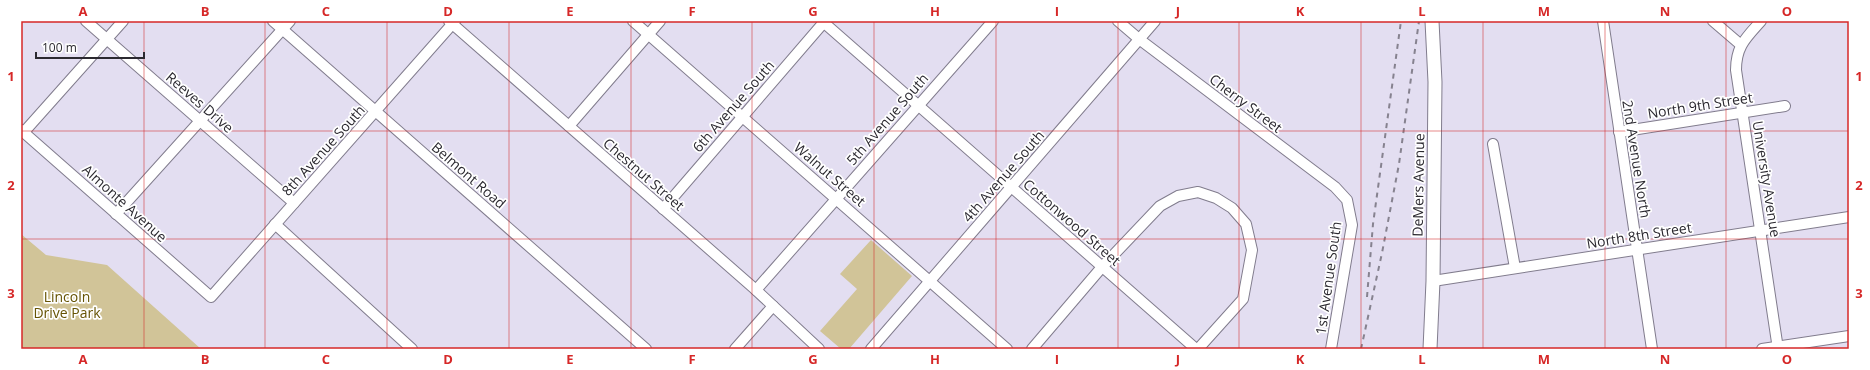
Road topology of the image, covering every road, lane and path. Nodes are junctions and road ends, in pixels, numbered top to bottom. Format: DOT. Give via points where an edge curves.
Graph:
graph roads {
  1 [pos="86,21"];
  2 [pos="123,21"];
  3 [pos="273,21"];
  4 [pos="290,21"];
  5 [pos="633,21"];
  6 [pos="660,21"];
  7 [pos="993,21"];
  8 [pos="1118,21"];
  9 [pos="1155,21"];
  10 [pos="1432,21"];
  11 [pos="1603,21"];
  12 [pos="1713,21"];
  13 [pos="1761,21"];
  14 [pos="452,22"];
  15 [pos="824,22"];
  16 [pos="283,30"];
  17 [pos="648,34"];
  18 [pos="107,39"];
  19 [pos="1139,39"];
  20 [pos="1740,45"];
  21 [pos="918,104"];
  22 [pos="1785,106"];
  23 [pos="376,112"];
  24 [pos="1742,112"];
  25 [pos="742,117"];
  26 [pos="201,121"];
  27 [pos="568,126"];
  28 [pos="22,131"];
  29 [pos="1619,132"];
  30 [pos="1493,144"];
  31 [pos="1012,188"];
  32 [pos="836,198"];
  33 [pos="294,204"];
  34 [pos="663,209"];
  35 [pos="1350,212"];
  36 [pos="116,214"];
  37 [pos="1849,217"];
  38 [pos="275,224"];
  39 [pos="1761,231"];
  40 [pos="1637,250"];
  41 [pos="1102,267"];
  42 [pos="1515,268"];
  43 [pos="929,281"];
  44 [pos="1433,281"];
  45 [pos="756,290"];
  46 [pos="211,297"];
  47 [pos="773,306"];
  48 [pos="1849,336"];
  49 [pos="1778,348"];
  50 [pos="412,349"];
  51 [pos="646,349"];
  52 [pos="735,349"];
  53 [pos="819,349"];
  54 [pos="871,349"];
  55 [pos="1007,349"];
  56 [pos="1032,349"];
  57 [pos="1197,349"];
  58 [pos="1331,349"];
  59 [pos="1430,349"];
  60 [pos="1652,349"];
  61 [pos="1762,349"];
  1 -- 18 [label="street, Reeves Drive"];
  2 -- 18 [label="street"];
  3 -- 16 [label="street, Belmont Road"];
  4 -- 16 [label="street"];
  5 -- 17 [label="street, Walnut Street"];
  6 -- 17 [label="street"];
  7 -- 21 [label="street, 5th Avenue South"];
  8 -- 19 [label="street, Cherry Street"];
  9 -- 19 [label="street, 4th Avenue South"];
  10 -- 44 [label="main road, DeMers Avenue" via="1435,82"];
  11 -- 29 [label="street, 2nd Avenue North"];
  12 -- 20 [label="street"];
  13 -- 20 [label="street, University Avenue"];
  14 -- 23 [label="street, 8th Avenue South"];
  14 -- 27 [label="street, Chestnut Street"];
  15 -- 21 [label="street, Cottonwood Street"];
  15 -- 25 [label="street, 6th Avenue South"];
  16 -- 23 [label="street, Belmont Road"];
  16 -- 26 [label="street"];
  17 -- 25 [label="street, Walnut Street"];
  17 -- 27 [label="street"];
  18 -- 26 [label="street, Reeves Drive"];
  18 -- 28 [label="street"];
  19 -- 31 [label="street, 4th Avenue South"];
  19 -- 35 [label="street, Cherry Street" via="1335,187 1347,200"];
  20 -- 24 [label="street, University Avenue" via="1736,70"];
  21 -- 31 [label="street, Cottonwood Street"];
  21 -- 32 [label="street, 5th Avenue South"];
  22 -- 24 [label="street, North 9th Street"];
  23 -- 33 [label="street, 8th Avenue South"];
  23 -- 51 [label="street, Belmont Road"];
  24 -- 29 [label="street, North 9th Street"];
  24 -- 39 [label="street, University Avenue"];
  25 -- 32 [label="street, Walnut Street"];
  25 -- 34 [label="street, 6th Avenue South"];
  26 -- 33 [label="street, Reeves Drive"];
  26 -- 36 [label="street"];
  27 -- 34 [label="street, Chestnut Street"];
  28 -- 36 [label="street, Almonte Avenue"];
  29 -- 40 [label="street, 2nd Avenue North"];
  30 -- 42 [label="street"];
  31 -- 41 [label="street, Cottonwood Street"];
  31 -- 43 [label="street, 4th Avenue South"];
  32 -- 43 [label="street, Walnut Street"];
  32 -- 45 [label="street, 5th Avenue South"];
  33 -- 38 [label="street, 8th Avenue South"];
  34 -- 45 [label="street, Chestnut Street"];
  35 -- 58 [label="street, 1st Avenue South" via="1352,225"];
  36 -- 46 [label="street, Almonte Avenue"];
  37 -- 39 [label="street, North 8th Street"];
  38 -- 46 [label="street, 8th Avenue South"];
  38 -- 50 [label="street"];
  39 -- 40 [label="street, North 8th Street"];
  39 -- 49 [label="street, University Avenue"];
  40 -- 42 [label="street, North 8th Street"];
  40 -- 60 [label="street, 2nd Avenue North"];
  41 -- 56 [label="street"];
  41 -- 57 [label="street, Cottonwood Street"];
  41 -- 57 [label="street" via="1160,206 1178,196 1198,192 1216,198 1232,208 1246,224 1252,250 1243,299"];
  42 -- 44 [label="street, North 8th Street"];
  43 -- 54 [label="street, 4th Avenue South"];
  43 -- 55 [label="street, Walnut Street"];
  44 -- 59 [label="main road, DeMers Avenue"];
  45 -- 47 [label="street, Chestnut Street"];
  47 -- 52 [label="street"];
  47 -- 53 [label="street, Chestnut Street"];
  48 -- 49 [label="street"];
  49 -- 61 [label="street"];
}
